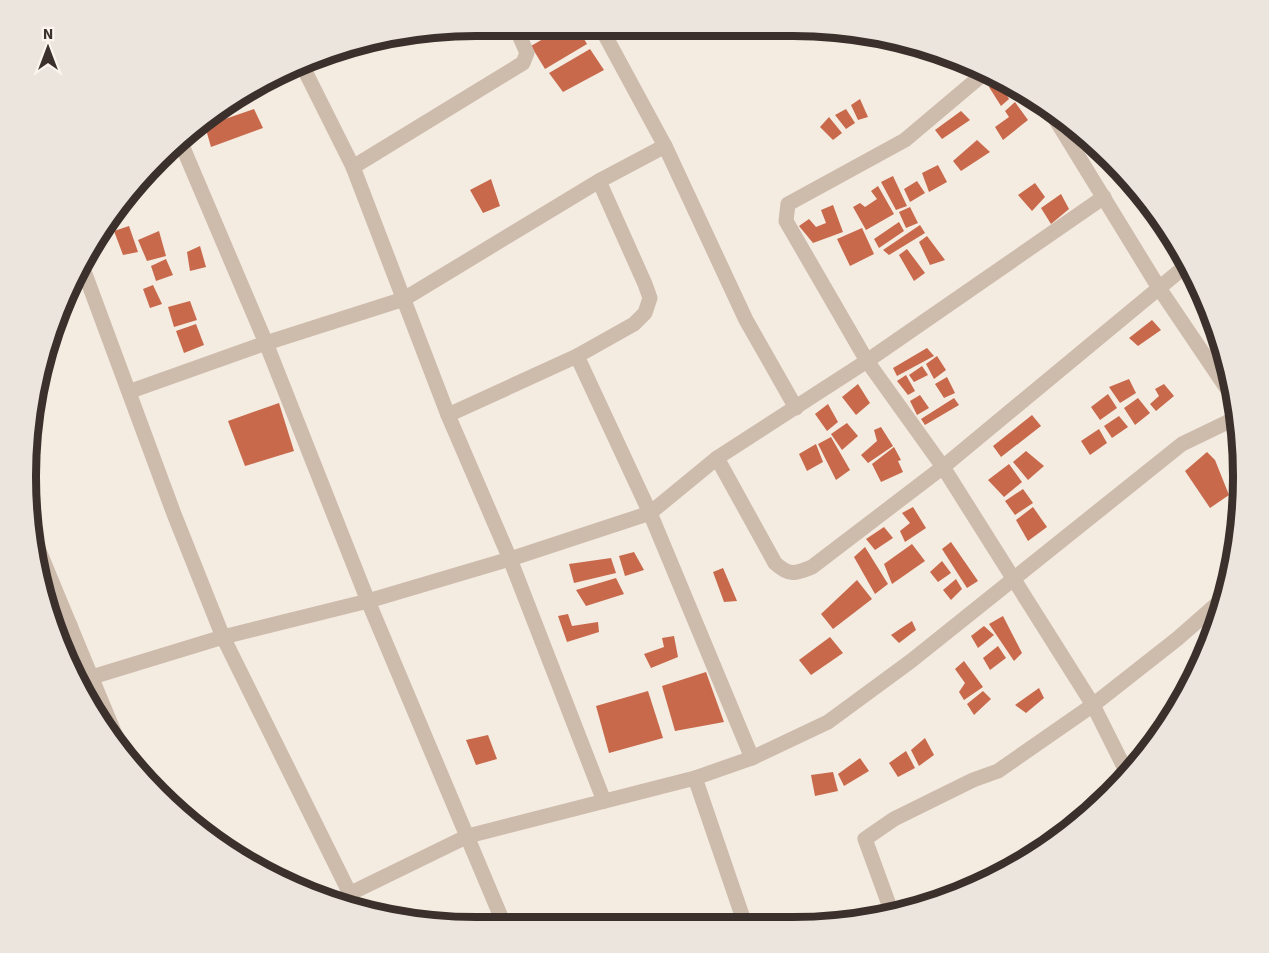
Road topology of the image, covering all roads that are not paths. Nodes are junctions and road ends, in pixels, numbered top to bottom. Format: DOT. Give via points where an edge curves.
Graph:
graph roads {
  1 [pos="520,36"];
  2 [pos="606,36"];
  3 [pos="305,71"];
  4 [pos="979,78"];
  5 [pos="1060,126"];
  6 [pos="666,146"];
  7 [pos="184,147"];
  8 [pos="353,167"];
  9 [pos="599,181"];
  10 [pos="1104,196"];
  11 [pos="1181,270"];
  12 [pos="85,274"];
  13 [pos="1159,288"];
  14 [pos="404,299"];
  15 [pos="266,343"];
  16 [pos="577,356"];
  17 [pos="867,361"];
  18 [pos="1223,383"];
  19 [pos="130,391"];
  20 [pos="796,408"];
  21 [pos="448,416"];
  22 [pos="1229,421"];
  23 [pos="717,458"];
  24 [pos="943,467"];
  25 [pos="650,513"];
  26 [pos="510,559"];
  27 [pos="44,563"];
  28 [pos="1014,577"];
  29 [pos="368,601"];
  30 [pos="1213,606"];
  31 [pos="70,625"];
  32 [pos="63,628"];
  33 [pos="223,636"];
  34 [pos="92,677"];
  35 [pos="98,702"];
  36 [pos="1093,705"];
  37 [pos="752,758"];
  38 [pos="1124,767"];
  39 [pos="695,778"];
  40 [pos="604,801"];
  41 [pos="468,836"];
  42 [pos="351,893"];
  43 [pos="354,900"];
  44 [pos="890,906"];
  45 [pos="501,917"];
  46 [pos="743,917"];
  1 -- 8 [label="street" via="527,52 523,63"];
  2 -- 6 [label="street"];
  3 -- 8 [label="street"];
  4 -- 17 [label="street" via="905,140 788,204 786,221"];
  5 -- 10 [label="street"];
  6 -- 9 [label="street"];
  6 -- 20 [label="street" via="746,320"];
  7 -- 15 [label="street"];
  8 -- 14 [label="street"];
  9 -- 14 [label="street"];
  9 -- 16 [label="street" via="650,298 645,313 634,324"];
  10 -- 13 [label="street"];
  10 -- 17 [label="street"];
  11 -- 13 [label="street"];
  12 -- 19 [label="street"];
  13 -- 18 [label="street"];
  13 -- 24 [label="street"];
  14 -- 15 [label="street"];
  14 -- 21 [label="street"];
  15 -- 19 [label="street"];
  15 -- 29 [label="street"];
  16 -- 21 [label="street"];
  16 -- 25 [label="street"];
  17 -- 20 [label="street"];
  17 -- 24 [label="street"];
  19 -- 33 [label="street"];
  20 -- 23 [label="street"];
  21 -- 26 [label="street"];
  22 -- 28 [label="street" via="1182,444"];
  23 -- 24 [label="street" via="775,563 793,574 812,567"];
  23 -- 25 [label="street"];
  24 -- 28 [label="street"];
  25 -- 26 [label="street"];
  25 -- 37 [label="street"];
  26 -- 29 [label="street"];
  26 -- 40 [label="street"];
  27 -- 31 [label="street"];
  28 -- 36 [label="street"];
  28 -- 37 [label="street" via="828,722"];
  29 -- 33 [label="street"];
  29 -- 41 [label="street"];
  30 -- 36 [label="street"];
  31 -- 32 [label="street"];
  31 -- 34 [label="street"];
  33 -- 34 [label="street"];
  33 -- 42 [label="street"];
  34 -- 35 [label="street"];
  36 -- 38 [label="street"];
  36 -- 44 [label="street" via="998,771 894,819 866,839"];
  37 -- 39 [label="street"];
  39 -- 40 [label="street"];
  39 -- 46 [label="street"];
  40 -- 41 [label="street"];
  41 -- 42 [label="street"];
  41 -- 45 [label="street"];
  42 -- 43 [label="street"];
}
